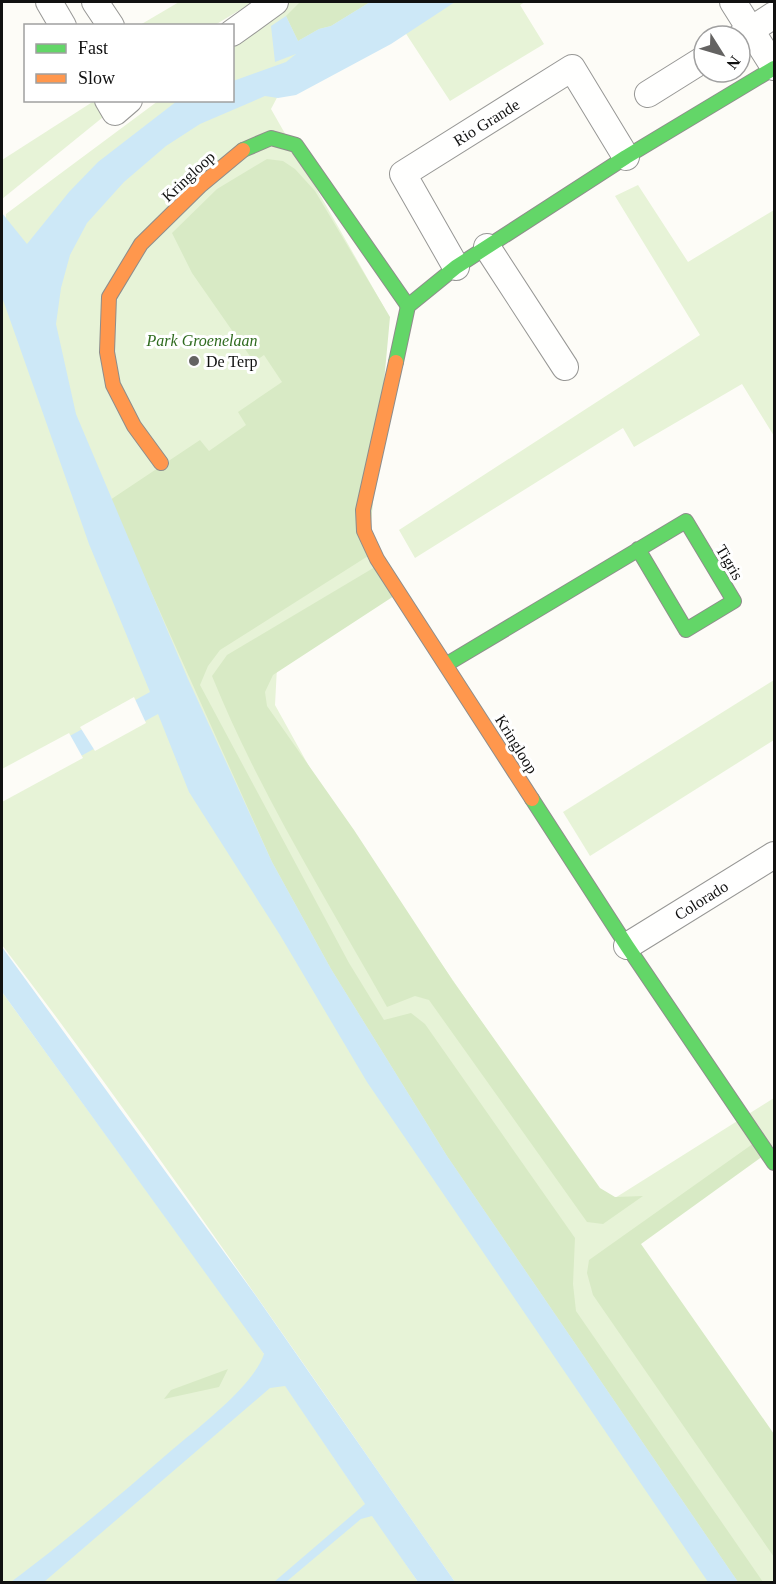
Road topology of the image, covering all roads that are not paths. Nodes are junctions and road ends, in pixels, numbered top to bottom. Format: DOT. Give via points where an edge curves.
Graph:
graph roads {
  1 [pos="49,2"];
  2 [pos="95,2"];
  3 [pos="275,2"];
  4 [pos="733,2"];
  5 [pos="774,15"];
  6 [pos="62,24"];
  7 [pos="110,24"];
  8 [pos="742,24"];
  9 [pos="752,30"];
  10 [pos="234,32"];
  11 [pos="752,41"];
  12 [pos="692,66"];
  13 [pos="774,68"];
  14 [pos="648,94"];
  15 [pos="109,102"];
  16 [pos="127,102"];
  17 [pos="626,157"];
  18 [pos="487,247"];
  19 [pos="456,267"];
  20 [pos="408,306"];
  21 [pos="565,367"];
  22 [pos="157,458"];
  23 [pos="638,549"];
  24 [pos="447,664"];
  25 [pos="774,855"];
  26 [pos="627,946"];
  27 [pos="774,1163"];
  1 -- 6 [label="street"];
  2 -- 7 [label="street"];
  3 -- 10 [label="street"];
  4 -- 8 [label="street"];
  5 -- 9 [label="street"];
  11 -- 13 [label="street"];
  12 -- 14 [label="street"];
  13 -- 17 [label="street"];
  15 -- 16 [label="street" via="115,112"];
  17 -- 18 [label="street"];
  17 -- 19 [label="street, Rio Grande" via="572,69 403,174"];
  18 -- 19 [label="street"];
  18 -- 21 [label="street"];
  19 -- 20 [label="street"];
  20 -- 22 [label="street, Kringloop" via="296,145 271,138 239,152 141,244 109,297 107,352 113,386"];
  20 -- 24 [label="street, Kringloop" via="363,510 364,531 377,559"];
  23 -- 23 [label="street, Tigris" via="686,521 734,601 686,630"];
  23 -- 24 [label="street, Tigris"];
  24 -- 26 [label="street, Kringloop"];
  25 -- 26 [label="street, Colorado"];
  26 -- 27 [label="street, Kringloop"];
}
